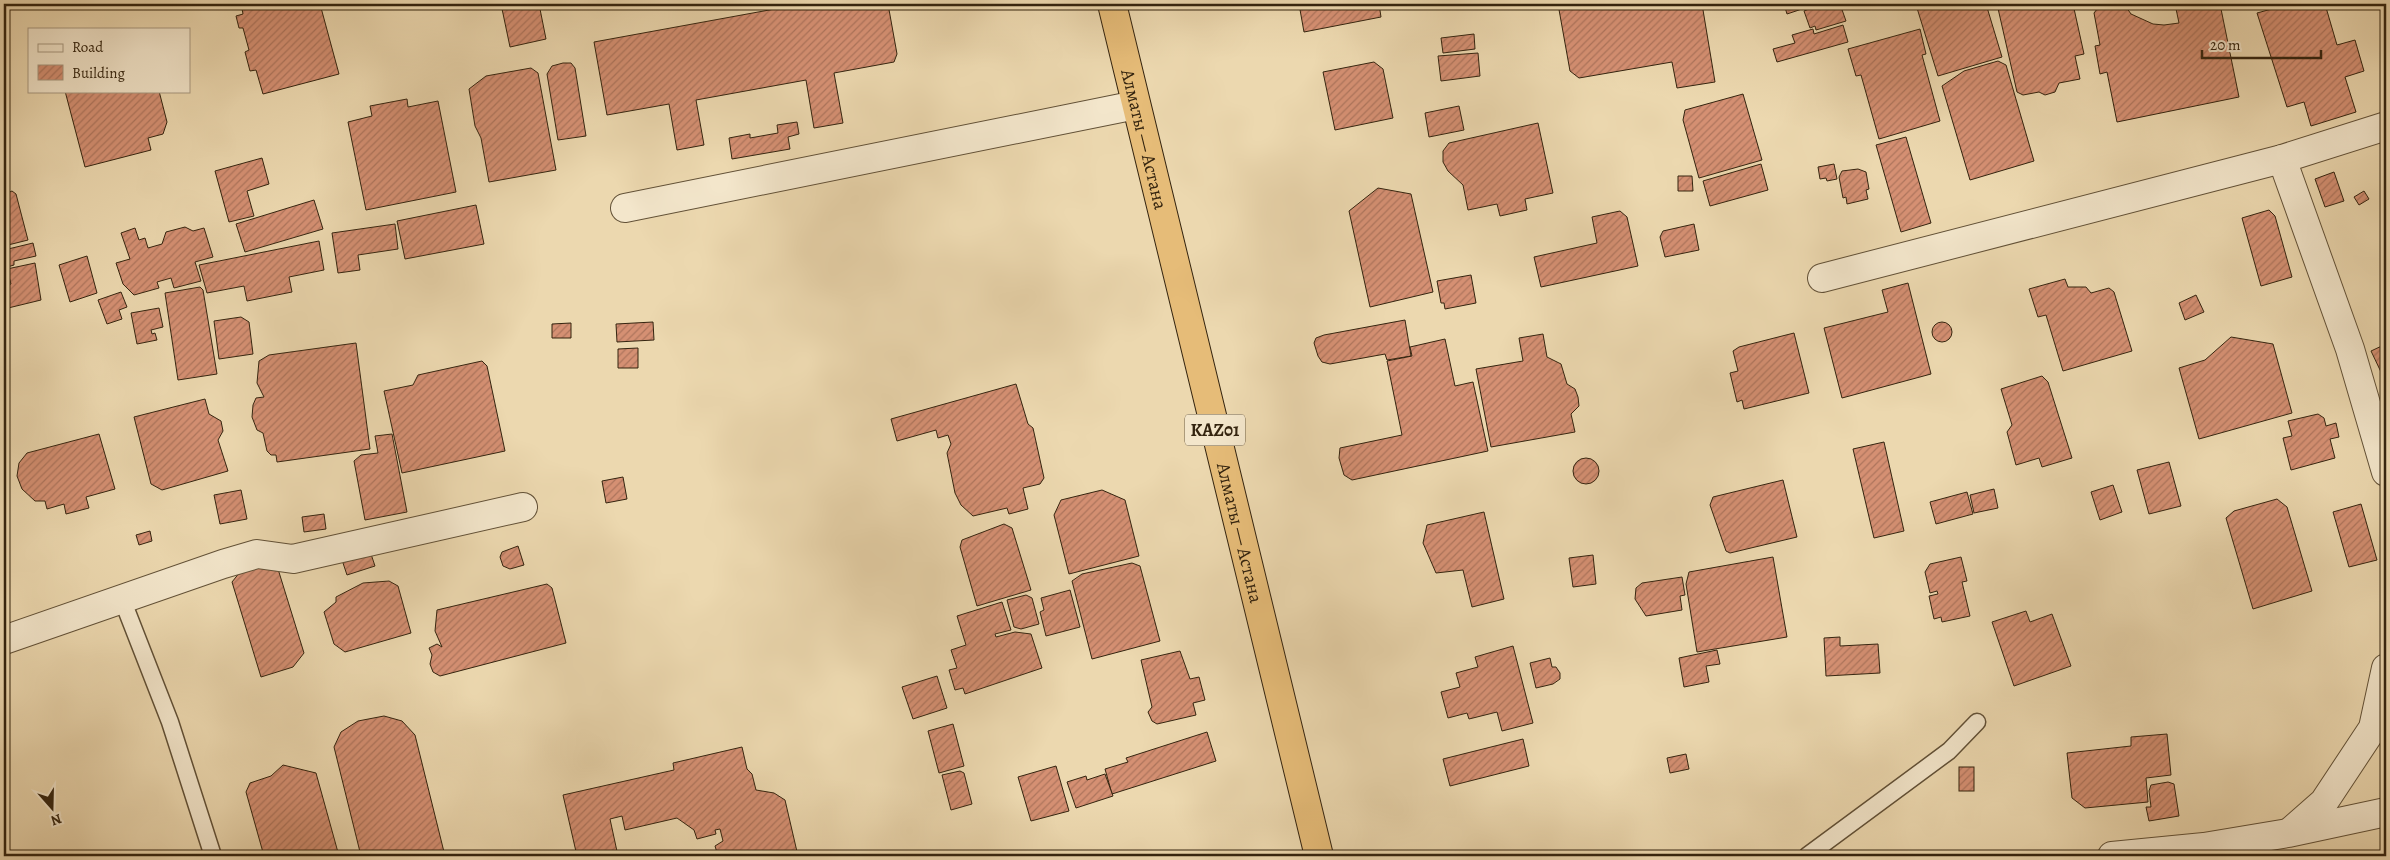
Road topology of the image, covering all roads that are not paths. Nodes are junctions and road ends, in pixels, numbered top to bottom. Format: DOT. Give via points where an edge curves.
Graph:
graph roads {
  1 [pos="1112,4"];
  2 [pos="1136,105"];
  3 [pos="2386,126"];
  4 [pos="2282,159"];
  5 [pos="625,208"];
  6 [pos="1822,278"];
  7 [pos="2386,472"];
  8 [pos="523,507"];
  9 [pos="122,599"];
  10 [pos="4,640"];
  11 [pos="2386,668"];
  12 [pos="1977,722"];
  13 [pos="2386,812"];
  14 [pos="2288,833"];
  15 [pos="213,856"];
  16 [pos="1319,856"];
  17 [pos="1807,856"];
  18 [pos="2112,856"];
  1 -- 2 [label="highway, Алматы — Астана / KАZ01"];
  2 -- 5 [label="street"];
  2 -- 16 [label="highway, Алматы — Астана / KАZ01"];
  3 -- 4 [label="street"];
  4 -- 6 [label="street"];
  4 -- 7 [label="street" via="2350,349"];
  8 -- 9 [label="street" via="293,559 257,554"];
  9 -- 10 [label="street"];
  9 -- 15 [label="lane" via="170,722"];
  11 -- 14 [label="street" via="2373,728 2324,802"];
  12 -- 17 [label="lane" via="1949,751"];
  13 -- 14 [label="street"];
  14 -- 18 [label="street" via="2204,847"];
}
